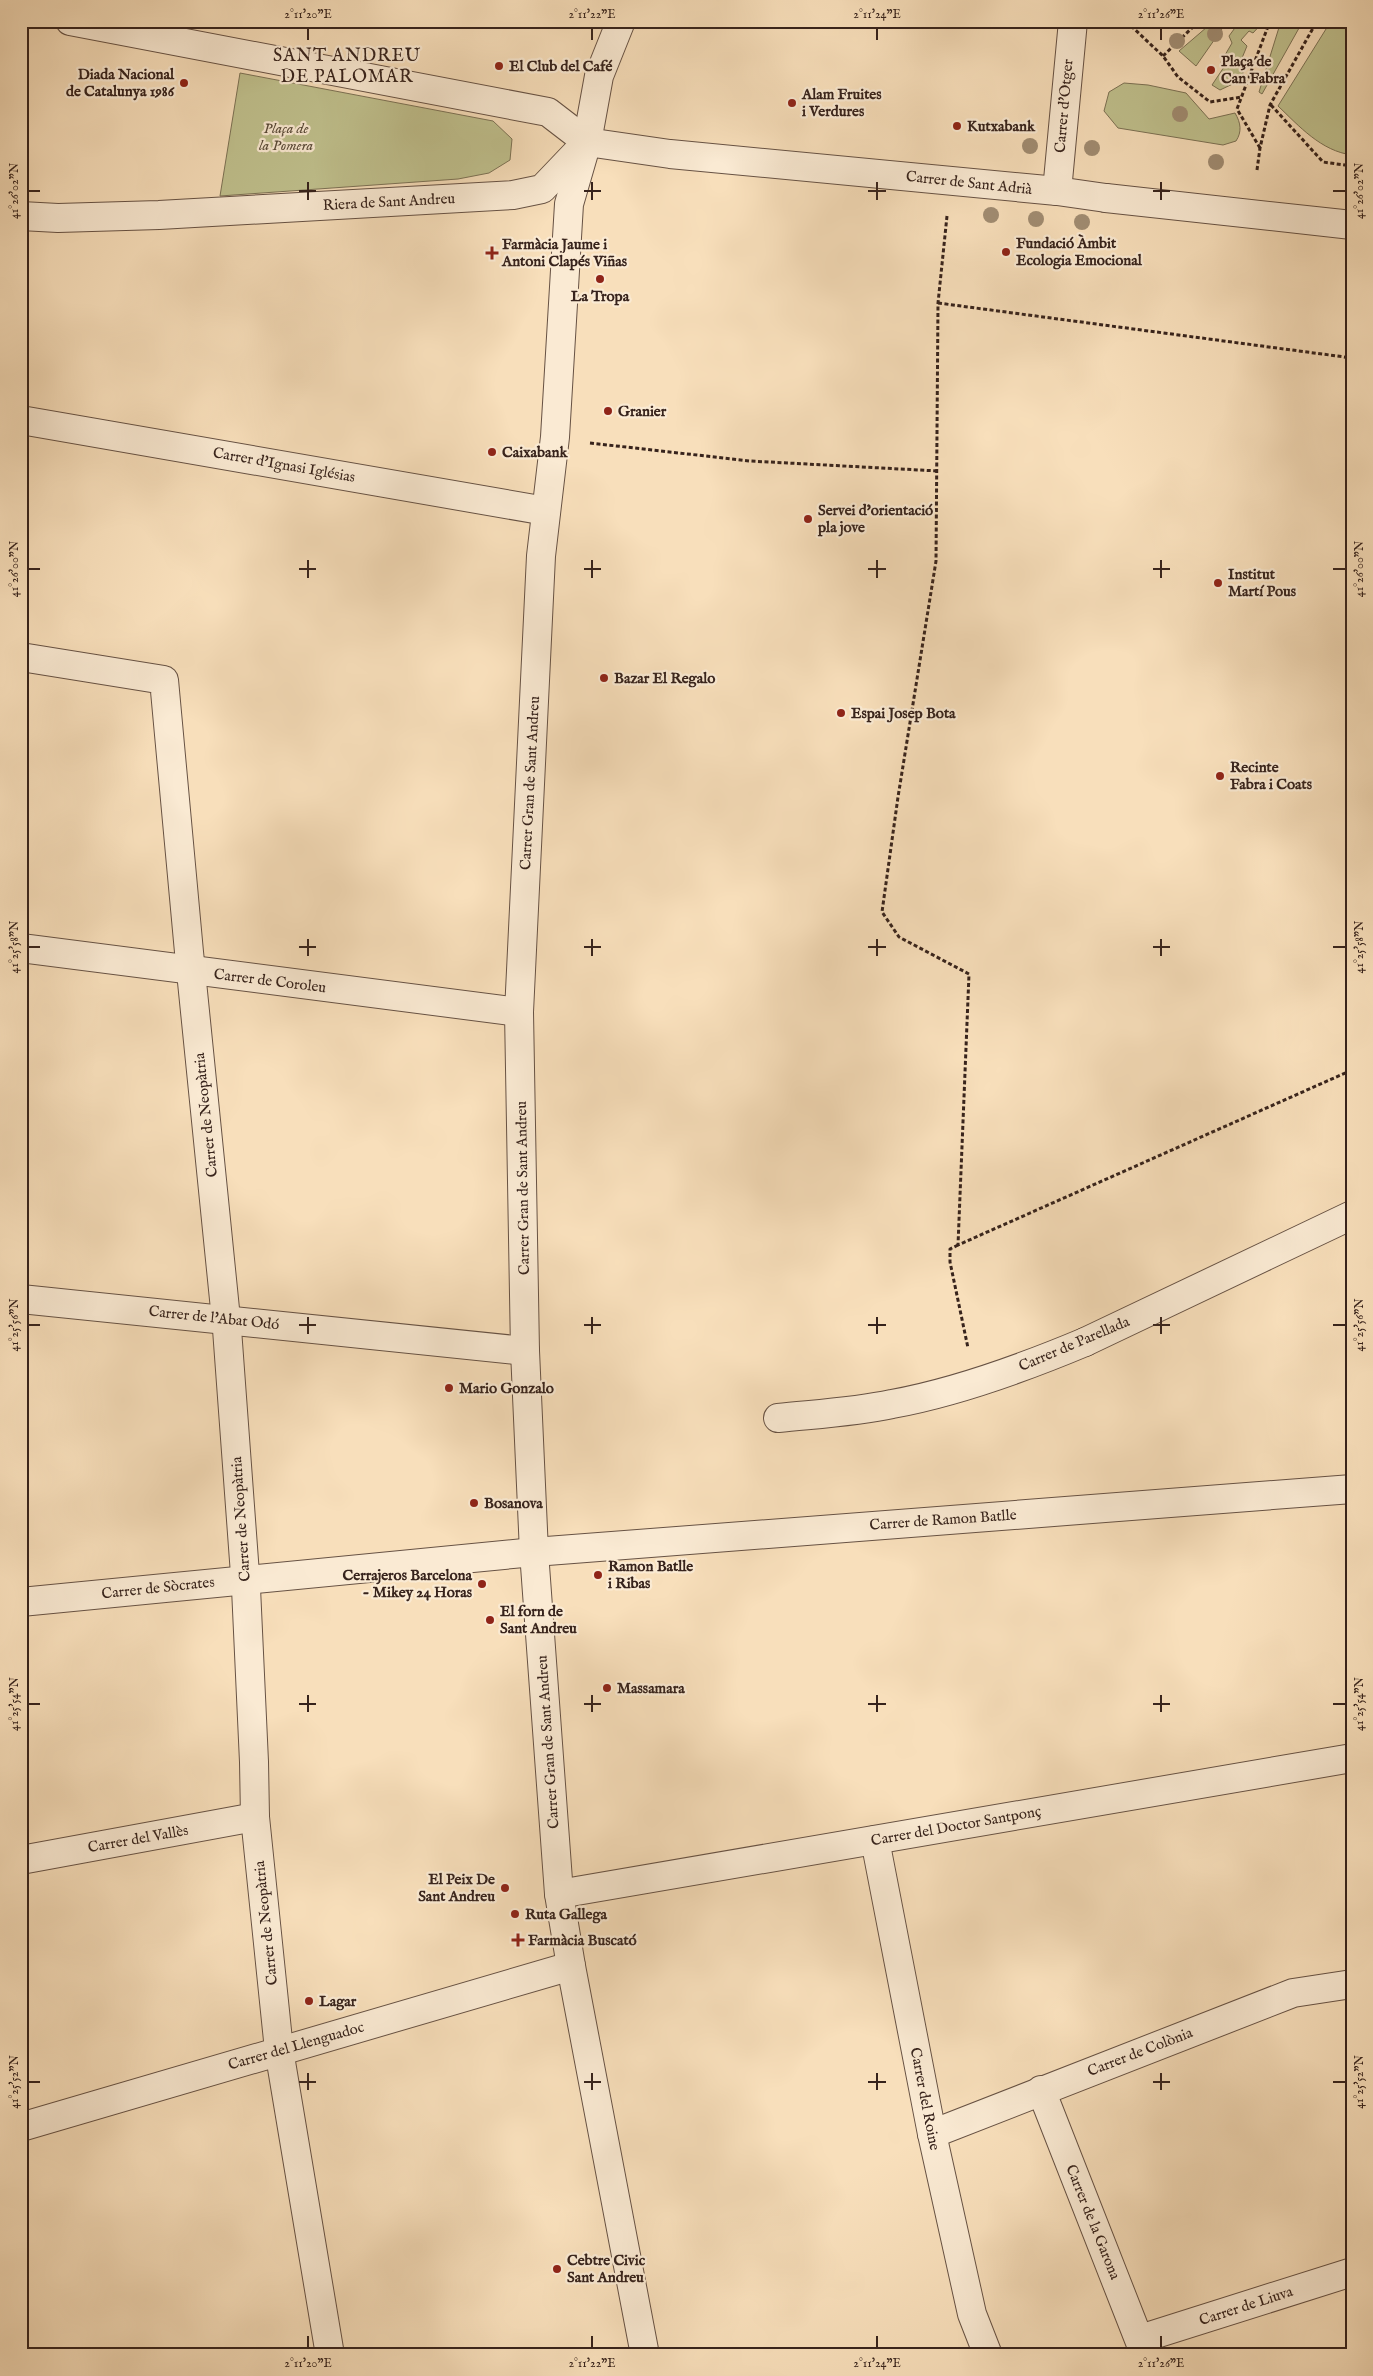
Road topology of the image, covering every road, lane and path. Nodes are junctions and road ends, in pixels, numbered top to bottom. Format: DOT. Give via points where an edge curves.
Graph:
graph roads {
  1 [pos="70,21"];
  2 [pos="621,21"];
  3 [pos="1072,21"];
  4 [pos="1131,21"];
  5 [pos="1199,21"];
  6 [pos="1270,21"];
  7 [pos="1317,21"];
  8 [pos="1163,56"];
  9 [pos="1242,97"];
  10 [pos="1270,104"];
  11 [pos="587,142"];
  12 [pos="1260,148"];
  13 [pos="1352,166"];
  14 [pos="1257,170"];
  15 [pos="1057,191"];
  16 [pos="946,213"];
  17 [pos="21,216"];
  18 [pos="1352,225"];
  19 [pos="938,303"];
  20 [pos="1352,358"];
  21 [pos="21,420"];
  22 [pos="582,442"];
  23 [pos="938,471"];
  24 [pos="546,511"];
  25 [pos="21,657"];
  26 [pos="21,948"];
  27 [pos="191,971"];
  28 [pos="519,1012"];
  29 [pos="1352,1070"];
  30 [pos="1352,1215"];
  31 [pos="958,1245"];
  32 [pos="21,1298"];
  33 [pos="226,1318"];
  34 [pos="525,1351"];
  35 [pos="975,1383"];
  36 [pos="778,1418"];
  37 [pos="1352,1489"];
  38 [pos="534,1552"];
  39 [pos="245,1579"];
  40 [pos="21,1602"];
  41 [pos="1352,1758"];
  42 [pos="255,1817"];
  43 [pos="875,1840"];
  44 [pos="21,1860"];
  45 [pos="559,1894"];
  46 [pos="571,1966"];
  47 [pos="1352,1984"];
  48 [pos="279,2050"];
  49 [pos="1041,2090"];
  50 [pos="21,2127"];
  51 [pos="932,2134"];
  52 [pos="1352,2272"];
  53 [pos="1142,2347"];
  54 [pos="330,2355"];
  55 [pos="646,2355"];
  56 [pos="988,2355"];
  1 -- 11 [label="street" via="548,112"];
  2 -- 11 [label="street, Carrer Gran de Sant Andreu" via="599,76"];
  3 -- 15 [label="street, Carrer d'Otger"];
  4 -- 8 [label="path" via="1129,24"];
  5 -- 8 [label="path"];
  6 -- 9 [label="path"];
  7 -- 10 [label="path"];
  8 -- 9 [label="path" via="1178,77 1210,102"];
  9 -- 12 [label="path" via="1237,109"];
  10 -- 12 [label="path"];
  10 -- 13 [label="path" via="1323,162"];
  11 -- 15 [label="street, Carrer de Sant Adrià" via="670,154"];
  11 -- 17 [label="street, Riera de Sant Andreu" via="542,189 513,195 159,215"];
  11 -- 24 [label="street, Carrer Gran de Sant Andreu" via="569,204 555,437"];
  12 -- 14 [label="path"];
  15 -- 18 [label="street, Carrer de Sant Adrià"];
  16 -- 19 [label="path"];
  19 -- 20 [label="path"];
  19 -- 23 [label="path"];
  21 -- 24 [label="street, Carrer d'Ignasi Iglésias"];
  22 -- 23 [label="path" via="750,460"];
  23 -- 31 [label="path" via="936,561 882,912 899,937 969,974"];
  24 -- 28 [label="street, Carrer Gran de Sant Andreu"];
  25 -- 27 [label="street, Carrer de Neopàtria" via="164,680"];
  26 -- 27 [label="street, Carrer de Coroleu"];
  27 -- 28 [label="street, Carrer de Coroleu"];
  27 -- 33 [label="street, Carrer de Neopàtria"];
  28 -- 34 [label="street, Carrer Gran de Sant Andreu"];
  29 -- 31 [label="path"];
  30 -- 35 [label="street, Carrer de Parellada" via="1085,1342"];
  31 -- 35 [label="path" via="950,1249 950,1262"];
  32 -- 33 [label="street, Carrer de l'Abat Odó"];
  33 -- 34 [label="street, Carrer de l'Abat Odó"];
  33 -- 39 [label="street, Carrer de Neopàtria"];
  34 -- 38 [label="street, Carrer Gran de Sant Andreu"];
  35 -- 36 [label="street, Carrer de Parellada" via="892,1404"];
  37 -- 38 [label="street, Carrer de Ramon Batlle"];
  38 -- 39 [label="street, Carrer de Sòcrates"];
  38 -- 45 [label="street, Carrer Gran de Sant Andreu"];
  39 -- 40 [label="street, Carrer de Sòcrates"];
  39 -- 42 [label="street, Carrer de Neopàtria"];
  41 -- 43 [label="street, Carrer del Doctor Santponç"];
  42 -- 44 [label="street, Carrer del Vallès"];
  42 -- 48 [label="street, Carrer de Neopàtria"];
  43 -- 45 [label="street, Carrer del Doctor Santponç"];
  43 -- 51 [label="street, Carrer del Roine"];
  45 -- 46 [label="street, Carrer Gran de Sant Andreu"];
  46 -- 48 [label="street, Carrer del Llenguadoc"];
  46 -- 55 [label="street, Carrer Gran de Sant Andreu"];
  47 -- 49 [label="street, Carrer de Colònia" via="1293,1993"];
  48 -- 50 [label="street, Carrer del Llenguadoc"];
  48 -- 54 [label="street, Carrer de Neopàtria"];
  49 -- 51 [label="street, Carrer de Colònia"];
  49 -- 53 [label="street, Carrer de la Garona"];
  51 -- 56 [label="street, Carrer del Roine" via="972,2314"];
  52 -- 53 [label="street, Carrer de Liuva"];
}
